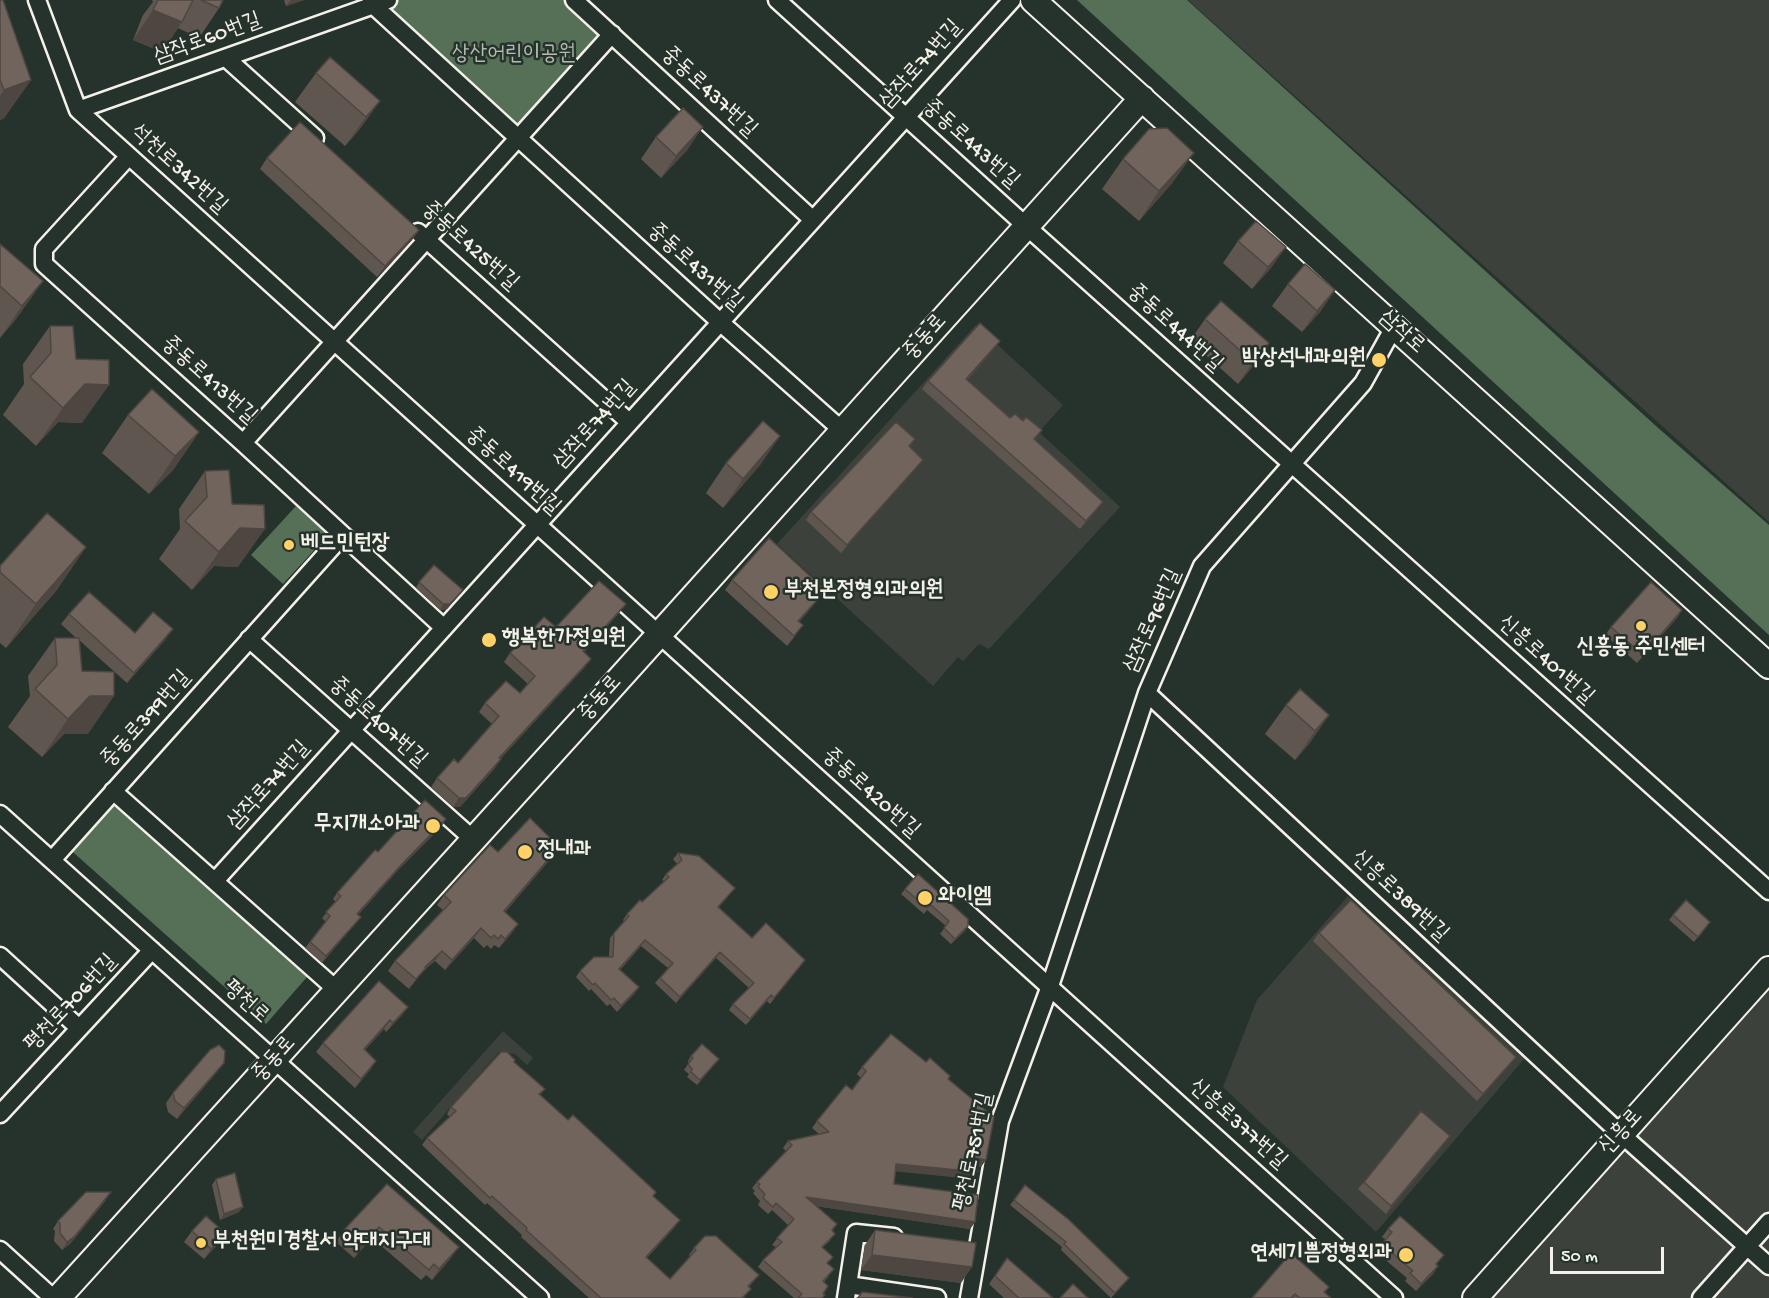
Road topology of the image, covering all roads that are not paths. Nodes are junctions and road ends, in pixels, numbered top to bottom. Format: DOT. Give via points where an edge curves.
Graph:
graph roads {
  1 [pos="38,0"];
  2 [pos="574,0"];
  3 [pos="777,0"];
  4 [pos="1012,0"];
  5 [pos="1033,0"];
  6 [pos="377,2"];
  7 [pos="612,34"];
  8 [pos="226,58"];
  9 [pos="1142,98"];
  10 [pos="78,110"];
  11 [pos="905,116"];
  12 [pos="517,137"];
  13 [pos="330,151"];
  14 [pos="129,156"];
  15 [pos="812,219"];
  16 [pos="408,223"];
  17 [pos="1026,226"];
  18 [pos="426,238"];
  19 [pos="720,322"];
  20 [pos="1394,327"];
  21 [pos="334,342"];
  22 [pos="629,422"];
  23 [pos="843,431"];
  24 [pos="243,442"];
  25 [pos="1292,464"];
  26 [pos="537,525"];
  27 [pos="343,535"];
  28 [pos="444,628"];
  29 [pos="659,635"];
  30 [pos="249,639"];
  31 [pos="1769,666"];
  32 [pos="1147,693"];
  33 [pos="351,730"];
  34 [pos="113,791"];
  35 [pos="0,814"];
  36 [pos="474,840"];
  37 [pos="52,860"];
  38 [pos="215,882"];
  39 [pos="1769,891"];
  40 [pos="152,950"];
  41 [pos="0,956"];
  42 [pos="1769,969"];
  43 [pos="1050,986"];
  44 [pos="338,990"];
  45 [pos="79,1028"];
  46 [pos="274,1061"];
  47 [pos="0,1114"];
  48 [pos="1622,1134"];
  49 [pos="1769,1222"];
  50 [pos="913,1240"];
  51 [pos="1747,1247"];
  52 [pos="0,1250"];
  53 [pos="1769,1266"];
  54 [pos="847,1291"];
  55 [pos="972,1297"];
  56 [pos="54,1298"];
  57 [pos="58,1298"];
  58 [pos="540,1298"];
  59 [pos="937,1298"];
  60 [pos="1394,1298"];
  61 [pos="1475,1298"];
  62 [pos="1701,1298"];
  1 -- 10 [label="street, 석천로342번길"];
  2 -- 7 [label="street, 중동로437번길"];
  3 -- 11 [label="street, 중동로443번길"];
  4 -- 11 [label="street, 삼작로74번길"];
  5 -- 9 [label="street, 삼작로"];
  6 -- 8 [label="street, 삼작로60번길"];
  6 -- 12 [label="street, 중동로431번길"];
  7 -- 12 [label="street"];
  7 -- 15 [label="street, 중동로437번길"];
  8 -- 10 [label="street, 삼작로60번길"];
  8 -- 13 [label="street"];
  9 -- 17 [label="street, 중동로"];
  9 -- 20 [label="street, 삼작로"];
  10 -- 14 [label="street, 석천로342번길"];
  11 -- 15 [label="street, 삼작로74번길"];
  11 -- 17 [label="street, 중동로443번길"];
  12 -- 18 [label="street"];
  12 -- 19 [label="street, 중동로431번길"];
  14 -- 21 [label="street, 석천로342번길"];
  14 -- 24 [label="street, 중동로413번길" via="44,249 44,264"];
  15 -- 19 [label="street, 삼작로74번길"];
  16 -- 18 [label="street, 중동로425번길"];
  17 -- 23 [label="street, 중동로"];
  17 -- 25 [label="street, 중동로444번길"];
  18 -- 21 [label="street"];
  18 -- 22 [label="street, 중동로425번길"];
  19 -- 22 [label="street, 삼작로74번길"];
  19 -- 23 [label="street, 중동로431번길"];
  20 -- 25 [label="street, 삼작로96번길" via="1363,383"];
  20 -- 31 [label="street, 삼작로"];
  21 -- 24 [label="street"];
  21 -- 26 [label="street, 중동로419번길"];
  22 -- 26 [label="street, 삼작로74번길"];
  23 -- 29 [label="street, 중동로"];
  24 -- 27 [label="street, 중동로413번길"];
  25 -- 32 [label="street, 삼작로96번길" via="1202,566"];
  25 -- 39 [label="street, 신흥로401번길"];
  26 -- 28 [label="street, 삼작로74번길"];
  26 -- 29 [label="street, 중동로419번길"];
  27 -- 28 [label="street, 중동로413번길"];
  27 -- 30 [label="street, 중동로399번길"];
  28 -- 33 [label="street, 삼작로74번길"];
  29 -- 36 [label="street, 중동로"];
  29 -- 43 [label="street, 중동로420번길"];
  30 -- 33 [label="street, 중동로407번길"];
  30 -- 34 [label="street, 중동로399번길"];
  32 -- 43 [label="street, 삼작로96번길"];
  32 -- 48 [label="street, 신흥로389번길"];
  33 -- 36 [label="street, 중동로407번길"];
  33 -- 38 [label="street, 삼작로74번길"];
  34 -- 37 [label="street"];
  34 -- 38 [label="street, 중동로399번길"];
  35 -- 37 [label="street, 평천로"];
  36 -- 44 [label="street, 중동로"];
  37 -- 40 [label="street, 평천로"];
  38 -- 44 [label="street, 중동로399번길"];
  40 -- 45 [label="street, 평천로706번길"];
  40 -- 46 [label="street, 평천로"];
  41 -- 45 [label="street"];
  42 -- 48 [label="street, 신흥로"];
  43 -- 55 [label="street, 평천로751번길" via="1000,1121"];
  43 -- 60 [label="street, 신흥로377번길"];
  44 -- 46 [label="street, 중동로"];
  45 -- 47 [label="street, 평천로706번길"];
  46 -- 57 [label="street, 중동로"];
  46 -- 58 [label="street, 평천로"];
  48 -- 51 [label="street, 신흥로389번길"];
  48 -- 61 [label="street, 신흥로"];
  49 -- 51 [label="street"];
  50 -- 54 [label="street" via="856,1233"];
  51 -- 53 [label="street, 신흥로389번길"];
  51 -- 62 [label="street"];
  52 -- 56 [label="street"];
  54 -- 59 [label="street"];
}
